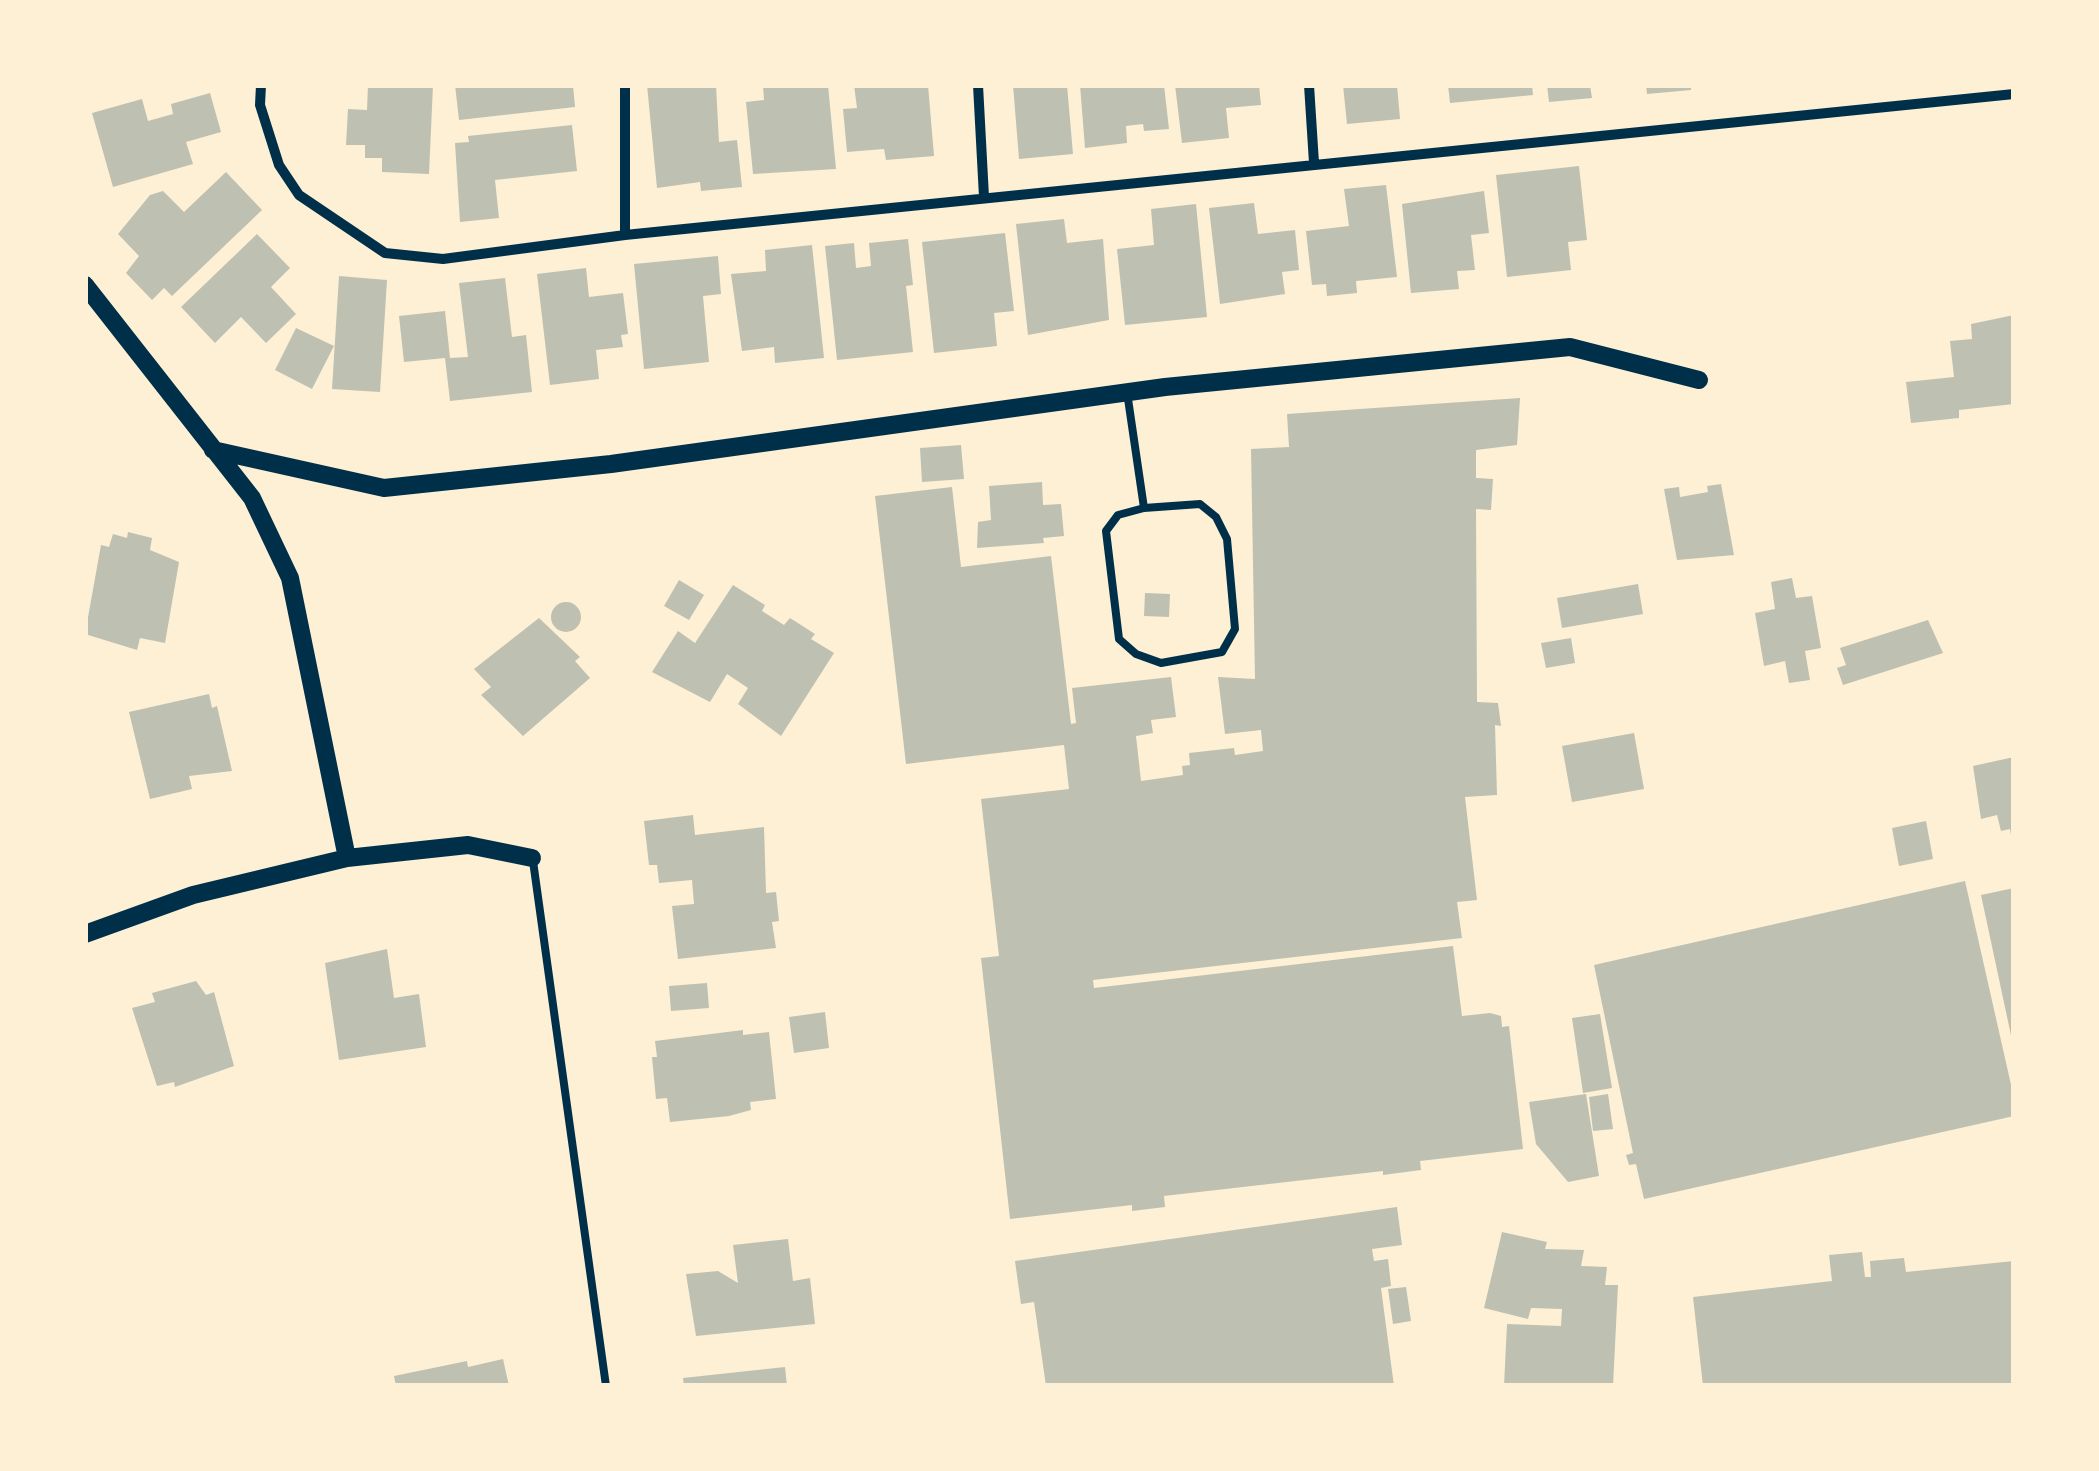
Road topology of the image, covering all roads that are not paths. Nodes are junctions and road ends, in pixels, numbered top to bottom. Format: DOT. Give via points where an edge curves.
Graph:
graph roads {
  1 [pos="261,85"];
  2 [pos="624,85"];
  3 [pos="978,85"];
  4 [pos="1308,85"];
  5 [pos="2014,94"];
  6 [pos="1314,163"];
  7 [pos="984,198"];
  8 [pos="625,235"];
  9 [pos="85,285"];
  10 [pos="1698,380"];
  11 [pos="1127,392"];
  12 [pos="213,450"];
  13 [pos="1144,508"];
  14 [pos="348,858"];
  15 [pos="532,858"];
  16 [pos="85,934"];
  17 [pos="606,1386"];
  1 -- 8 [label="street" via="260,105 279,165 299,195 384,253 443,260"];
  2 -- 8 [label="street"];
  3 -- 7 [label="street"];
  4 -- 6 [label="street"];
  5 -- 6 [label="street"];
  6 -- 7 [label="street"];
  7 -- 8 [label="street"];
  9 -- 12 [label="street"];
  10 -- 11 [label="street" via="1570,347"];
  11 -- 12 [label="street" via="611,464 384,488"];
  11 -- 13 [label="lane"];
  12 -- 14 [label="street" via="252,498 290,578"];
  13 -- 13 [label="lane" via="1200,504 1216,517 1227,539 1235,629 1222,652 1161,663 1119,639 1106,531 1118,515"];
  14 -- 15 [label="street" via="468,845"];
  14 -- 16 [label="street" via="193,894"];
  15 -- 17 [label="lane"];
}
